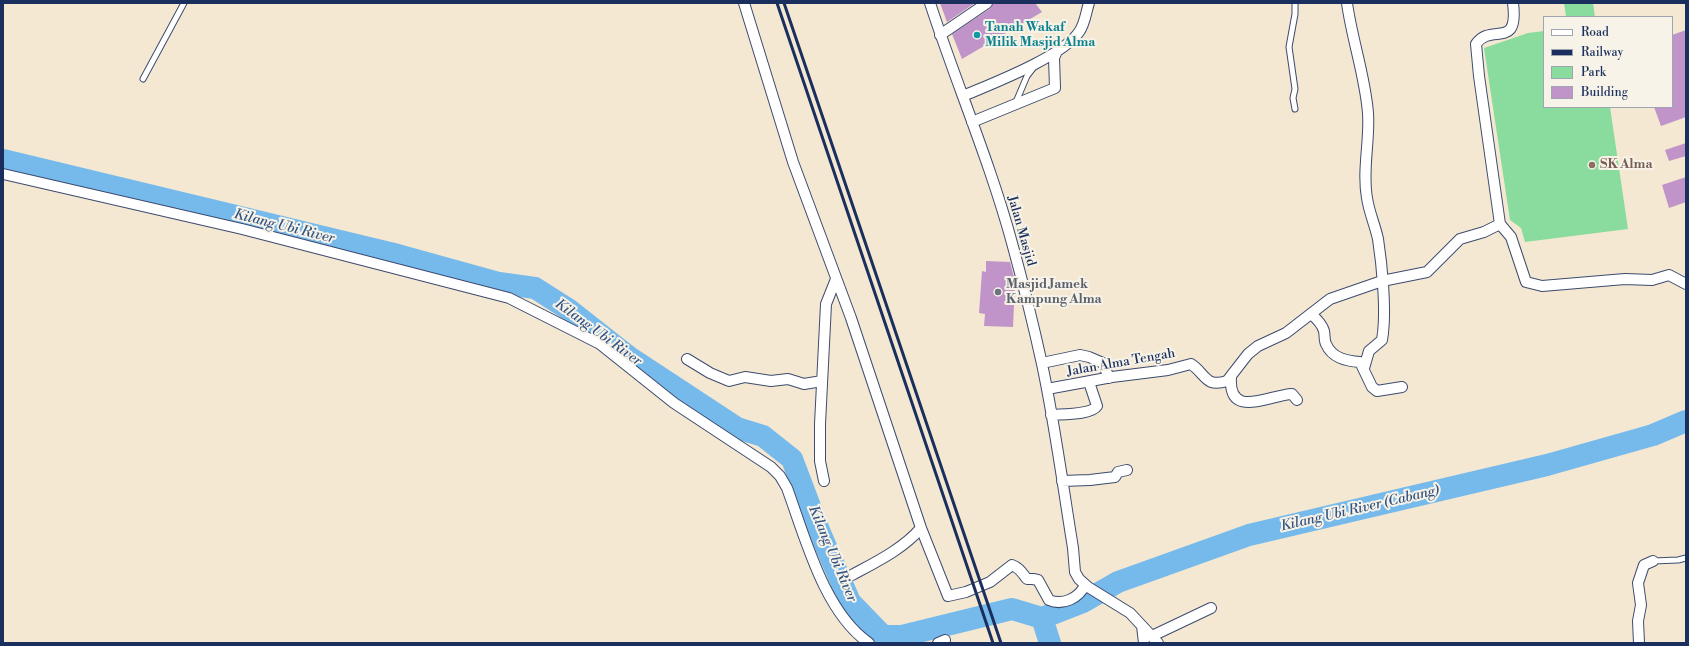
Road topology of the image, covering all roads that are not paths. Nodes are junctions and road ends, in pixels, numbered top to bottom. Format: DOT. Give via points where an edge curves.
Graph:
graph roads {
  1 [pos="184,3"];
  2 [pos="744,3"];
  3 [pos="930,3"];
  4 [pos="987,3"];
  5 [pos="1090,3"];
  6 [pos="1295,3"];
  7 [pos="1347,3"];
  8 [pos="1512,3"];
  9 [pos="940,35"];
  10 [pos="1057,51"];
  11 [pos="1038,62"];
  12 [pos="143,79"];
  13 [pos="963,96"];
  14 [pos="1015,105"];
  15 [pos="1295,109"];
  16 [pos="972,122"];
  17 [pos="3,174"];
  18 [pos="1500,224"];
  19 [pos="836,279"];
  20 [pos="1382,281"];
  21 [pos="1686,284"];
  22 [pos="1311,314"];
  23 [pos="687,359"];
  24 [pos="1042,363"];
  25 [pos="1364,368"];
  26 [pos="1231,377"];
  27 [pos="1109,378"];
  28 [pos="822,381"];
  29 [pos="1089,382"];
  30 [pos="1402,387"];
  31 [pos="1047,389"];
  32 [pos="1297,400"];
  33 [pos="1051,415"];
  34 [pos="1127,470"];
  35 [pos="824,481"];
  36 [pos="1062,481"];
  37 [pos="921,528"];
  38 [pos="1686,558"];
  39 [pos="1653,561"];
  40 [pos="852,575"];
  41 [pos="1086,586"];
  42 [pos="1211,608"];
  43 [pos="1151,641"];
  44 [pos="869,643"];
  45 [pos="1639,643"];
  1 -- 12 [label="lane"];
  2 -- 19 [label="street" via="793,162"];
  3 -- 9 [label="street, Jalan Masjid"];
  4 -- 9 [label="street"];
  5 -- 10 [label="street" via="1079,33"];
  6 -- 15 [label="lane" via="1289,47"];
  7 -- 20 [label="street" via="1366,88 1369,133 1366,152 1367,197 1378,238"];
  8 -- 18 [label="street" via="1514,18 1511,29 1505,33 1480,38 1476,44"];
  9 -- 13 [label="street, Jalan Masjid"];
  10 -- 11 [label="street"];
  10 -- 14 [label="street" via="1054,58 1055,88"];
  11 -- 13 [label="street"];
  11 -- 14 [label="lane" via="1027,76"];
  13 -- 16 [label="street, Jalan Masjid"];
  14 -- 16 [label="street"];
  16 -- 24 [label="street, Jalan Masjid" via="1012,242"];
  17 -- 44 [label="street" via="242,229 510,298 600,344 674,404 771,467 780,476 824,587 841,616"];
  18 -- 20 [label="street" via="1460,239 1427,272"];
  18 -- 21 [label="street" via="1511,237 1526,282 1542,286 1625,279 1652,280 1669,275"];
  19 -- 28 [label="street" via="826,304"];
  19 -- 37 [label="street"];
  20 -- 22 [label="street" via="1330,299"];
  20 -- 25 [label="street" via="1382,340 1369,351"];
  22 -- 25 [label="street" via="1320,321 1326,344 1334,354 1340,359 1360,362"];
  22 -- 26 [label="street" via="1286,333 1258,346 1248,354"];
  23 -- 28 [label="street" via="710,373 729,380 745,377 771,381 788,379 804,384"];
  24 -- 27 [label="street" via="1085,356 1103,363"];
  24 -- 31 [label="street, Jalan Masjid"];
  25 -- 30 [label="street" via="1372,387 1377,391"];
  26 -- 27 [label="street, Jalan Alma Tengah" via="1227,381 1214,384 1205,379 1200,370 1191,364 1168,370"];
  26 -- 32 [label="street" via="1232,393 1247,403 1292,394"];
  27 -- 29 [label="street, Jalan Alma Tengah"];
  28 -- 35 [label="street" via="820,461"];
  29 -- 31 [label="street, Jalan Alma Tengah"];
  29 -- 33 [label="street" via="1097,406 1095,409 1089,412"];
  31 -- 33 [label="street, Jalan Masjid"];
  33 -- 36 [label="street, Jalan Masjid"];
  34 -- 36 [label="street" via="1118,472 1115,477"];
  36 -- 41 [label="street, Jalan Masjid" via="1075,572"];
  37 -- 40 [label="street" via="884,559"];
  37 -- 41 [label="street" via="948,596 990,582 1012,565 1027,579 1038,580 1050,600 1057,603 1076,596"];
  38 -- 39 [label="lane"];
  39 -- 45 [label="street" via="1644,565 1638,583 1641,605 1638,621"];
  41 -- 43 [label="street" via="1130,613"];
  42 -- 43 [label="street"];
}
